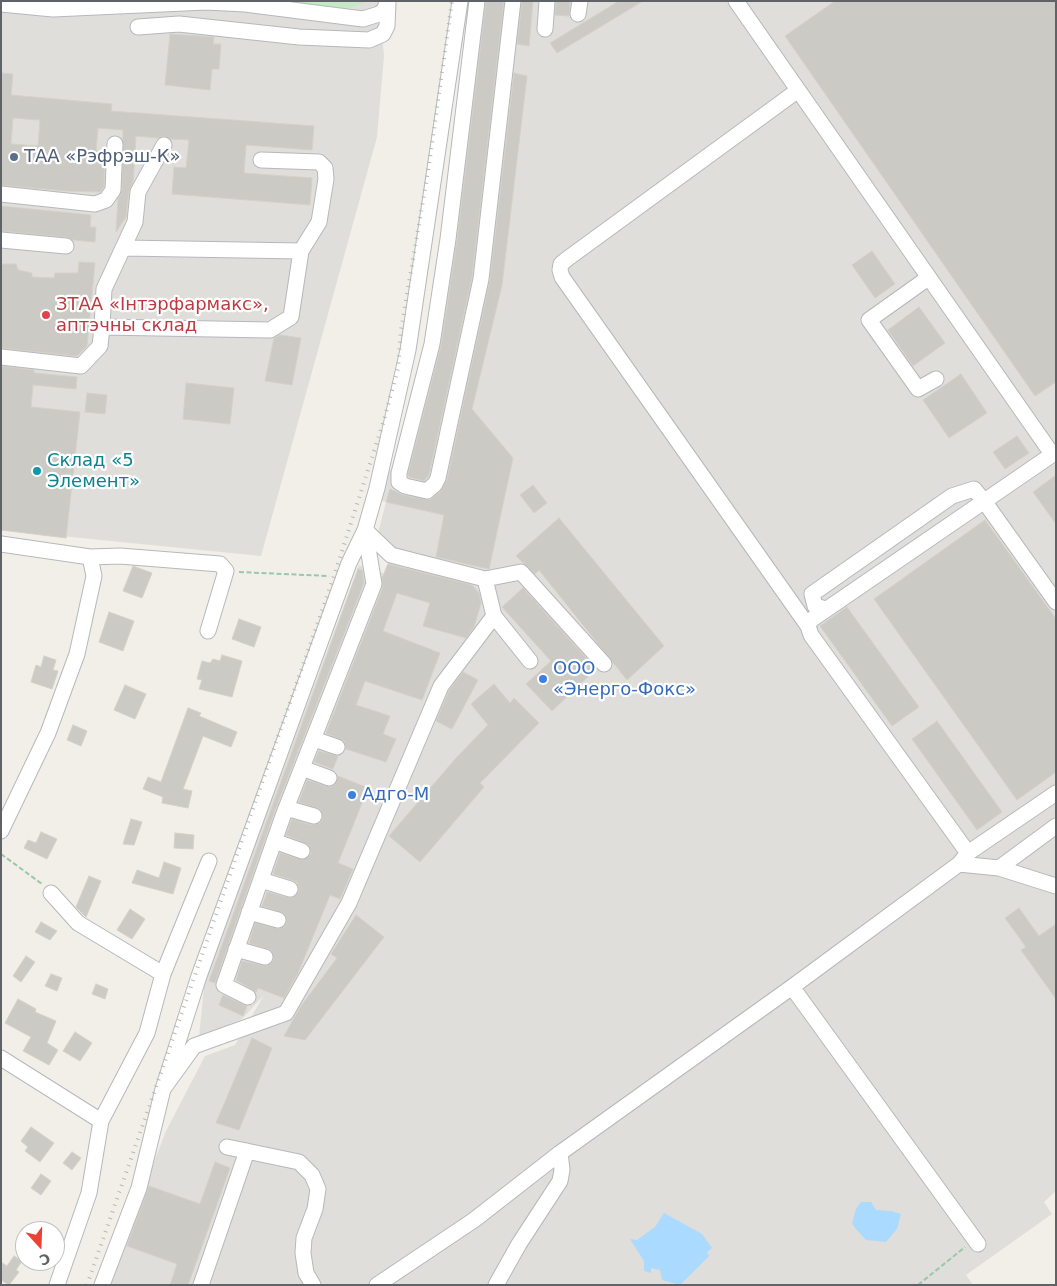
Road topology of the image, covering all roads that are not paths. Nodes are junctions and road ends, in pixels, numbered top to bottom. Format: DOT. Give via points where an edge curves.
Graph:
graph roads {
  1 [pos="460,1"];
  2 [pos="477,1"];
  3 [pos="513,1"];
  4 [pos="547,1"];
  5 [pos="736,1"];
  6 [pos="388,2"];
  7 [pos="245,3"];
  8 [pos="1,4"];
  9 [pos="138,26"];
  10 [pos="545,29"];
  11 [pos="797,91"];
  12 [pos="115,144"];
  13 [pos="164,145"];
  14 [pos="261,160"];
  15 [pos="1,194"];
  16 [pos="1,240"];
  17 [pos="66,246"];
  18 [pos="124,248"];
  19 [pos="301,251"];
  20 [pos="928,278"];
  21 [pos="102,327"];
  22 [pos="1,357"];
  23 [pos="936,378"];
  24 [pos="1054,453"];
  25 [pos="984,501"];
  26 [pos="364,530"];
  27 [pos="2,546"];
  28 [pos="90,557"];
  29 [pos="485,579"];
  30 [pos="1056,602"];
  31 [pos="826,609"];
  32 [pos="494,616"];
  33 [pos="808,626"];
  34 [pos="208,631"];
  35 [pos="530,661"];
  36 [pos="604,664"];
  37 [pos="314,738"];
  38 [pos="337,747"];
  39 [pos="302,768"];
  40 [pos="329,778"];
  41 [pos="1056,792"];
  42 [pos="286,808"];
  43 [pos="314,816"];
  44 [pos="1056,826"];
  45 [pos="2,829"];
  46 [pos="274,841"];
  47 [pos="302,851"];
  48 [pos="963,858"];
  49 [pos="209,861"];
  50 [pos="1000,868"];
  51 [pos="260,880"];
  52 [pos="1056,886"];
  53 [pos="290,888"];
  54 [pos="51,893"];
  55 [pos="249,912"];
  56 [pos="278,920"];
  57 [pos="236,949"];
  58 [pos="265,957"];
  59 [pos="163,974"];
  60 [pos="792,988"];
  61 [pos="248,996"];
  62 [pos="1,1058"];
  63 [pos="163,1089"];
  64 [pos="101,1121"];
  65 [pos="227,1147"];
  66 [pos="247,1151"];
  67 [pos="560,1153"];
  68 [pos="977,1242"];
  69 [pos="57,1285"];
  70 [pos="102,1285"];
  71 [pos="201,1285"];
  72 [pos="313,1285"];
  73 [pos="377,1285"];
  74 [pos="496,1285"];
  1 -- 26 [label="street" via="408,350 385,458"];
  2 -- 3 [label="street" via="432,344 399,472 398,482 427,491 438,478 481,279"];
  4 -- 10 [label="street"];
  5 -- 11 [label="street"];
  6 -- 7 [label="street" via="379,14 363,19"];
  6 -- 9 [label="street" via="387,26 383,34 369,40 299,37 179,24"];
  7 -- 8 [label="street" via="53,8"];
  11 -- 20 [label="street"];
  11 -- 33 [label="street" via="567,258 560,270"];
  12 -- 15 [label="street" via="113,190 106,200 95,204"];
  13 -- 18 [label="street" via="138,192 135,222"];
  14 -- 19 [label="street" via="319,162 325,168 319,222"];
  16 -- 17 [label="street"];
  18 -- 19 [label="street"];
  18 -- 21 [label="street" via="104,289"];
  19 -- 21 [label="street" via="291,317 270,330"];
  20 -- 23 [label="street" via="868,320 918,390"];
  20 -- 24 [label="street"];
  21 -- 22 [label="street" via="100,346 81,366"];
  24 -- 25 [label="street"];
  25 -- 30 [label="street"];
  25 -- 31 [label="street"];
  25 -- 31 [label="street" via="974,489 952,496 812,594 815,606"];
  26 -- 29 [label="street" via="391,555"];
  26 -- 37 [label="street" via="374,584"];
  26 -- 63 [label="street" via="349,563 199,976"];
  27 -- 28 [label="street"];
  28 -- 34 [label="street" via="120,556 220,564 226,571"];
  28 -- 45 [label="street" via="94,576 77,654 48,733"];
  29 -- 32 [label="street"];
  29 -- 36 [label="street" via="521,572"];
  31 -- 33 [label="street"];
  32 -- 35 [label="street"];
  32 -- 63 [label="street" via="441,686 349,903 286,1013 194,1046"];
  33 -- 48 [label="street" via="811,635"];
  37 -- 38 [label="street"];
  37 -- 39 [label="street"];
  39 -- 40 [label="street"];
  39 -- 42 [label="street"];
  41 -- 48 [label="street"];
  42 -- 43 [label="street"];
  42 -- 46 [label="street"];
  44 -- 50 [label="street"];
  46 -- 47 [label="street"];
  46 -- 51 [label="street"];
  48 -- 50 [label="street"];
  48 -- 60 [label="street"];
  49 -- 59 [label="street"];
  50 -- 52 [label="street"];
  51 -- 53 [label="street"];
  51 -- 55 [label="street"];
  54 -- 59 [label="street" via="78,923"];
  55 -- 56 [label="street"];
  55 -- 57 [label="street"];
  57 -- 58 [label="street"];
  57 -- 61 [label="street" via="224,985"];
  59 -- 64 [label="street" via="146,1033"];
  60 -- 67 [label="street"];
  60 -- 68 [label="street"];
  62 -- 64 [label="street"];
  63 -- 70 [label="street" via="139,1188"];
  64 -- 69 [label="street" via="89,1193"];
  65 -- 66 [label="street"];
  66 -- 71 [label="street"];
  66 -- 72 [label="street" via="299,1162 312,1175 318,1189 303,1253 306,1273"];
  67 -- 73 [label="street" via="474,1220"];
  67 -- 74 [label="street" via="560,1181"];
}
